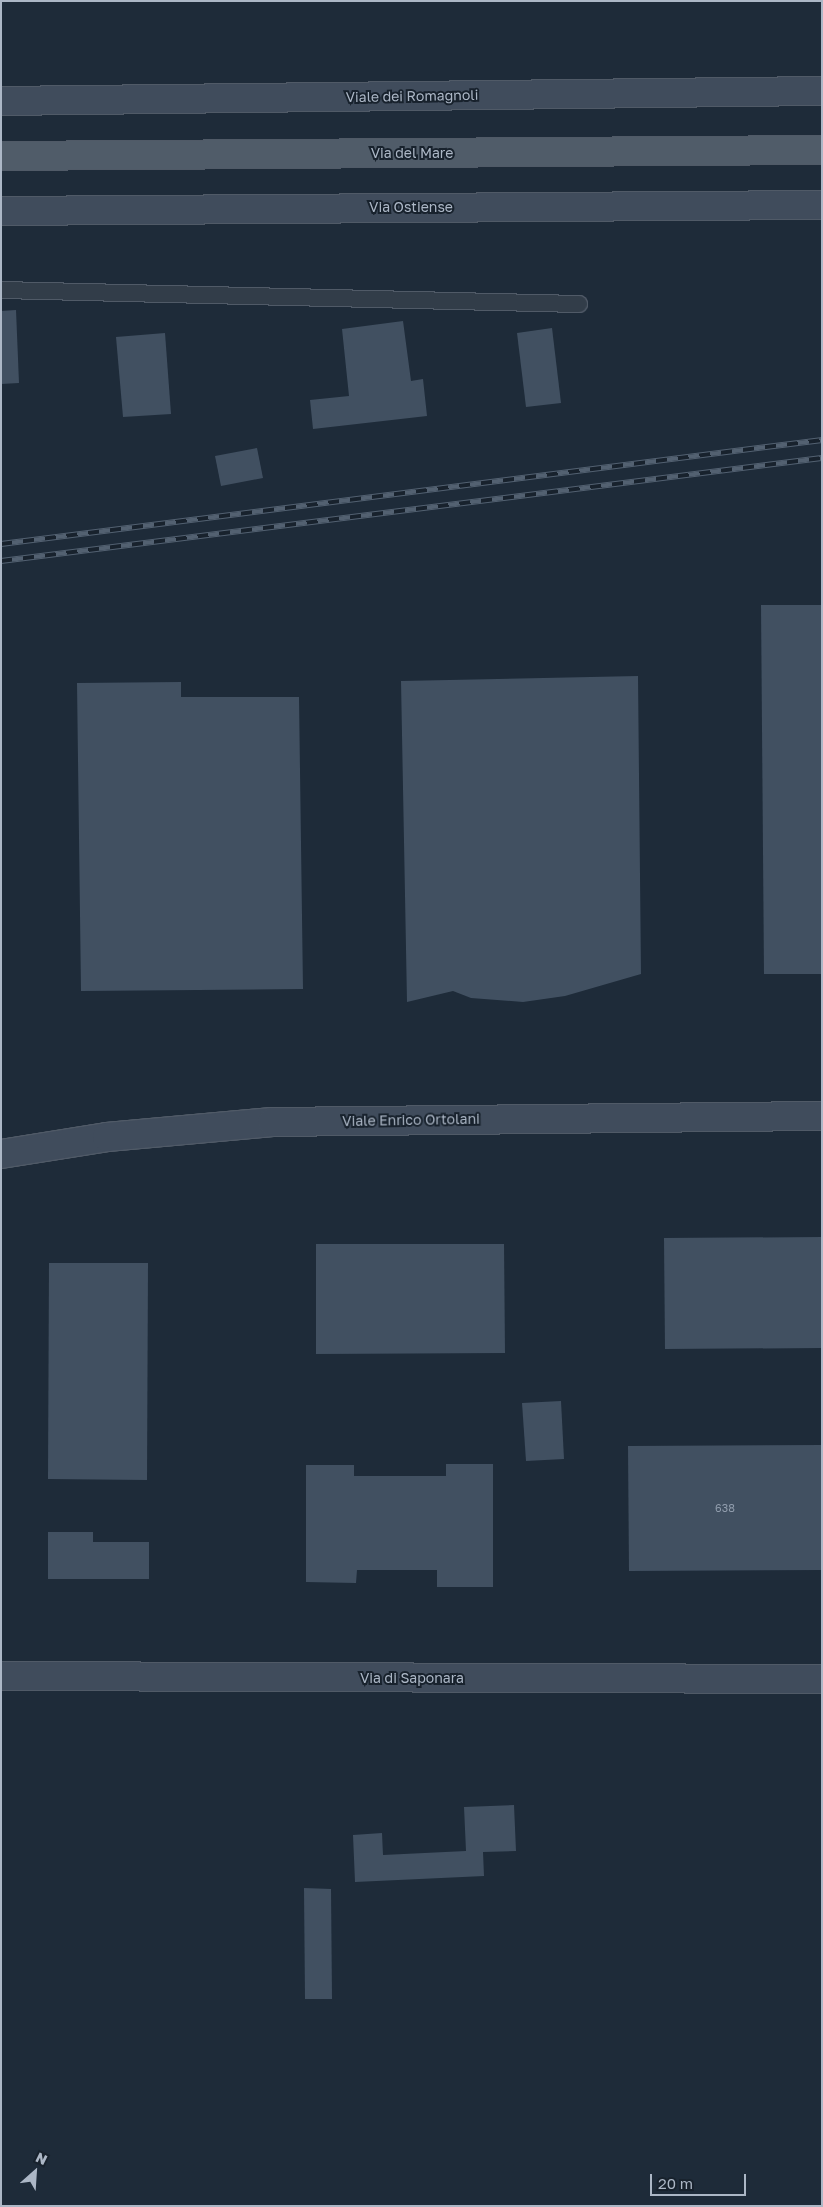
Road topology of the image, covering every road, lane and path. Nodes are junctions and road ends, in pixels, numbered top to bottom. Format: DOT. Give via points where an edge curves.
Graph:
graph roads {
  1 [pos="822,91"];
  2 [pos="1,101"];
  3 [pos="822,150"];
  4 [pos="1,156"];
  5 [pos="822,205"];
  6 [pos="1,211"];
  7 [pos="1,290"];
  8 [pos="579,304"];
  9 [pos="822,1116"];
  10 [pos="1,1154"];
  11 [pos="1,1676"];
  12 [pos="822,1679"];
  1 -- 2 [label="main road, Viale dei Romagnoli"];
  3 -- 4 [label="main road, Via del Mare"];
  5 -- 6 [label="main road, Via Ostiense"];
  7 -- 8 [label="lane"];
  9 -- 10 [label="main road, Viale Enrico Ortolani" via="272,1122 107,1137"];
  11 -- 12 [label="main road, Via di Saponara"];
}
